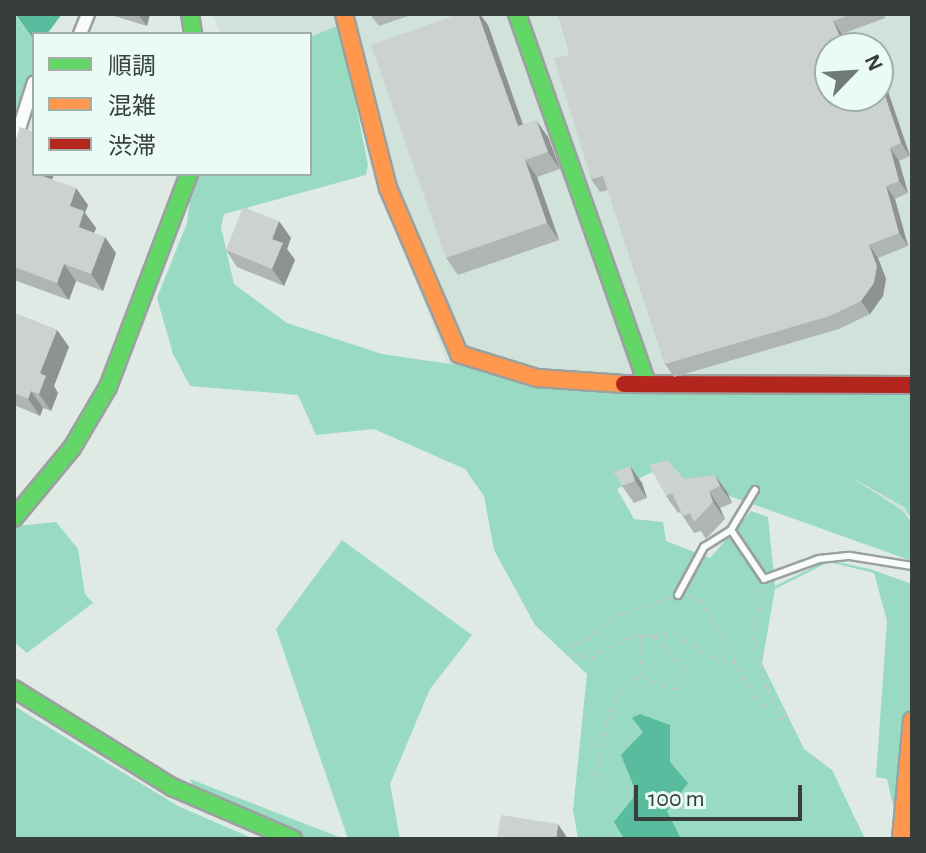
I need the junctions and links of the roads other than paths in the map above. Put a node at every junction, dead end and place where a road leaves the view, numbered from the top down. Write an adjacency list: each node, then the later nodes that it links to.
1 (344, 14): 6 (street)
2 (517, 14): 6 (street)
3 (32, 88): 4 (street)
4 (16, 132)
5 (187, 176): 9 (street)
6 (647, 384): 7 (street)
7 (912, 385)
8 (755, 490): 10 (lane)
9 (14, 518)
10 (731, 530): 11 (lane); 12 (lane)
11 (912, 566)
12 (678, 595)
13 (14, 689): 15 (street)
14 (912, 721): 16 (street)
15 (293, 839)
16 (901, 839)

